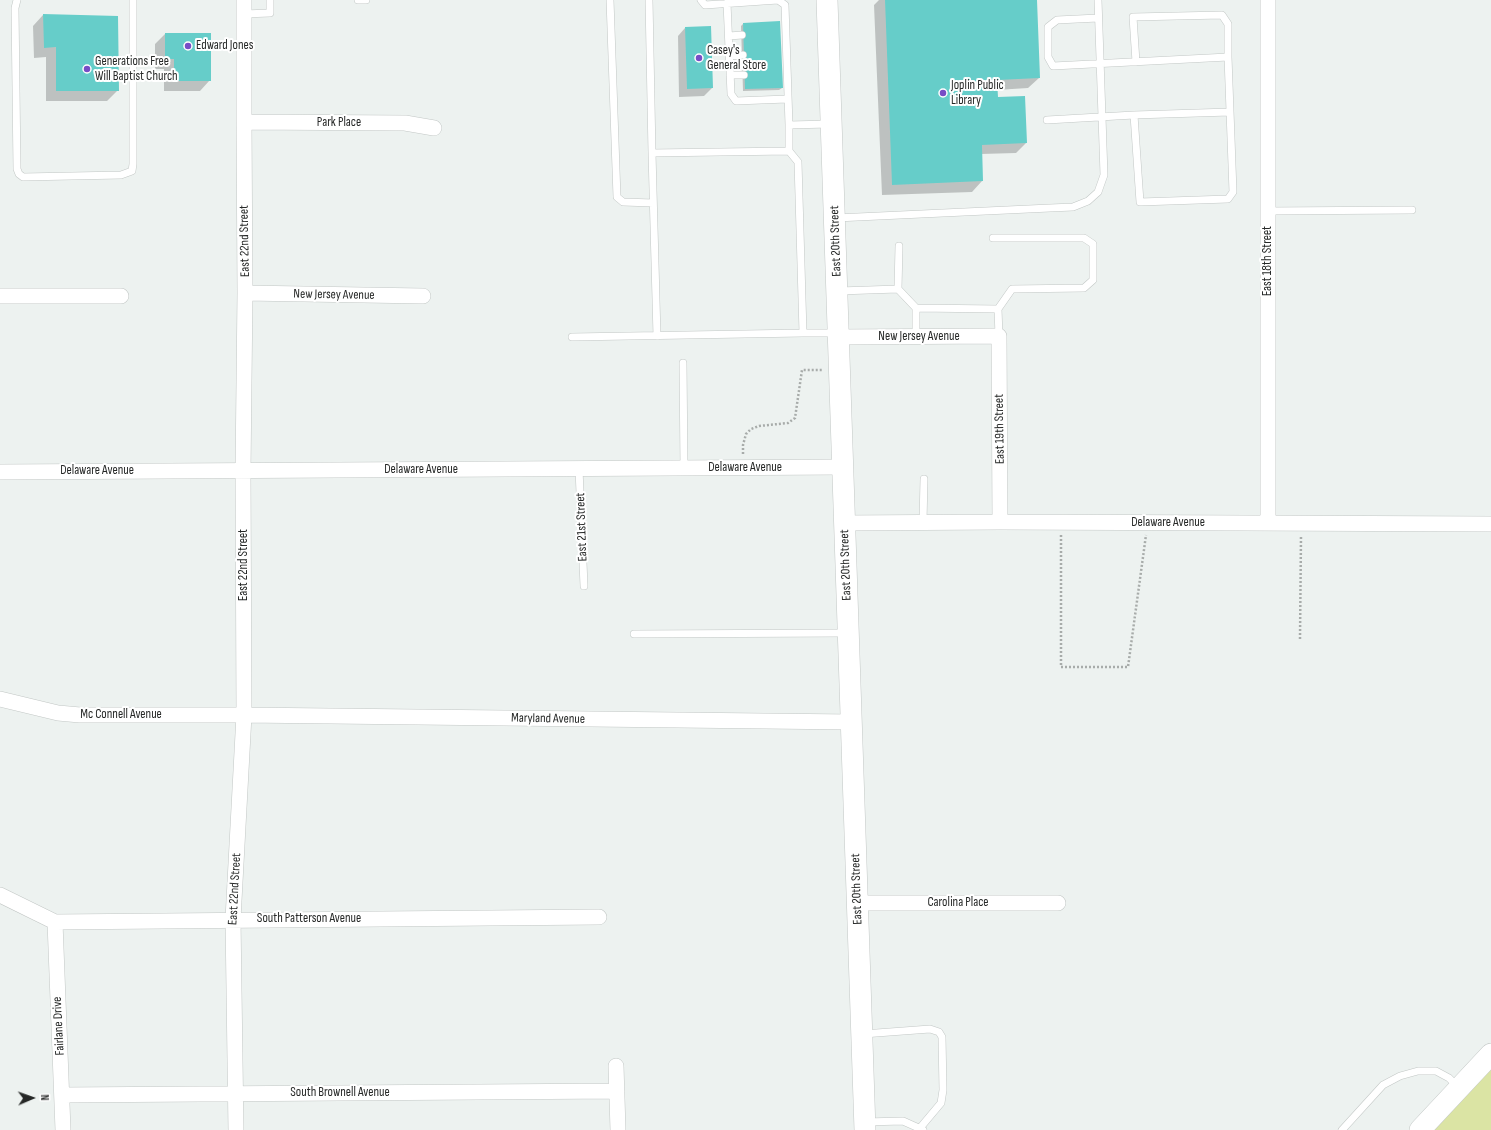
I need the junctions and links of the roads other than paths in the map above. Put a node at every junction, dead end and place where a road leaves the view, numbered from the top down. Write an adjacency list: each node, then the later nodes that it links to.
1 (17, 0): 2 (lane)
2 (134, 0)
3 (270, 0): 15 (lane)
4 (358, 0): 5 (lane)
5 (366, 0)
6 (610, 0): 38 (lane)
7 (649, 0): 37 (lane)
8 (701, 0): 14 (lane)
9 (818, 0): 17 (main road)
10 (827, 0): 17 (main road, East 20th Street)
11 (840, 0): 17 (main road)
12 (1098, 0): 16 (lane)
13 (1268, 0): 40 (street, East 18th Street)
14 (727, 3): 19 (lane); 27 (lane)
15 (244, 7): 32 (street, East 22nd Street)
16 (1098, 18): 24 (lane); 24 (lane)
17 (828, 27): 33 (main road, East 20th Street)
18 (742, 35): 19 (lane)
19 (729, 36): 21 (lane)
20 (743, 55): 21 (lane)
21 (729, 56): 25 (lane)
22 (1228, 57): 23 (lane); 23 (lane); 28 (lane)
23 (1136, 62): 24 (lane)
24 (1101, 64): 30 (lane)
25 (730, 75): 26 (lane); 27 (lane)
26 (744, 75)
27 (787, 100): 34 (lane)
28 (1230, 112): 29 (lane); 29 (lane)
29 (1134, 115): 30 (lane)
30 (1103, 117): 31 (lane); 41 (lane)
31 (1047, 120)
32 (244, 122): 35 (street, Park Place); 46 (street, East 22nd Street)
33 (832, 124): 34 (lane); 41 (main road, East 20th Street)
34 (789, 125): 36 (lane)
35 (434, 128)
36 (789, 151): 37 (lane); 52 (lane)
37 (652, 153): 38 (lane)
38 (653, 203): 54 (lane)
39 (1412, 210): 40 (lane)
40 (1268, 211): 68 (street, East 18th Street)
41 (835, 218): 45 (main road, East 20th Street)
42 (993, 238): 51 (lane)
43 (899, 246): 44 (lane)
44 (898, 289): 45 (lane); 50 (lane)
45 (837, 291): 53 (main road, East 20th Street)
46 (245, 293): 49 (street, New Jersey Avenue); 62 (street, East 22nd Street)
47 (0, 296): 48 (street)
48 (121, 296)
49 (423, 296)
50 (916, 308): 51 (lane); 57 (lane)
51 (998, 309): 55 (lane)
52 (804, 333): 53 (lane); 54 (lane)
53 (838, 335): 57 (street, New Jersey Avenue); 60 (main road, East 20th Street)
54 (657, 336): 56 (lane)
55 (999, 336): 57 (street, New Jersey Avenue); 66 (street, East 19th Street)
56 (572, 337)
57 (916, 337)
58 (683, 363): 59 (lane)
59 (684, 468): 60 (street, Delaware Avenue); 61 (street, Delaware Avenue)
60 (842, 468): 67 (main road, East 20th Street)
61 (580, 469): 62 (street, Delaware Avenue); 70 (lane, East 21st Street)
62 (243, 471): 63 (street, Delaware Avenue); 74 (street, East 22nd Street)
63 (0, 472)
64 (924, 479): 65 (lane)
65 (923, 522): 66 (street, Delaware Avenue); 67 (street, Delaware Avenue)
66 (1000, 522): 68 (street, Delaware Avenue)
67 (844, 523): 71 (main road, East 20th Street)
68 (1268, 523): 69 (street, Delaware Avenue)
69 (1491, 524)
70 (584, 586)
71 (848, 633): 72 (lane); 75 (main road, East 20th Street)
72 (634, 634)
73 (0, 699): 74 (street, Mc Connell Avenue)
74 (244, 715): 75 (street, Maryland Avenue); 80 (street, East 22nd Street)
75 (851, 722): 77 (main road, East 20th Street)
76 (0, 895): 81 (street, South Patterson Avenue)
77 (858, 903): 78 (street, Carolina Place); 82 (main road, East 20th Street)
78 (1058, 903)
79 (599, 917): 80 (street, South Patterson Avenue)
80 (233, 920): 81 (street, South Patterson Avenue); 87 (street, East 22nd Street)
81 (54, 922): 88 (street, Fairlane Drive)
82 (862, 1034): 89 (main road, East 20th Street); 90 (lane)
83 (1491, 1054): 85 (main road)
84 (616, 1066): 86 (street)
85 (1459, 1088): 94 (lane); 95 (main road)
86 (617, 1091): 87 (street, South Brownell Avenue); 93 (street)
87 (234, 1094): 88 (street, South Brownell Avenue); 92 (street, East 22nd Street)
88 (62, 1095): 91 (street, Fairlane Drive)
89 (865, 1126): 90 (lane)
90 (922, 1129)
91 (63, 1130)
92 (236, 1130)
93 (618, 1130)
94 (1342, 1130)
95 (1420, 1130)

